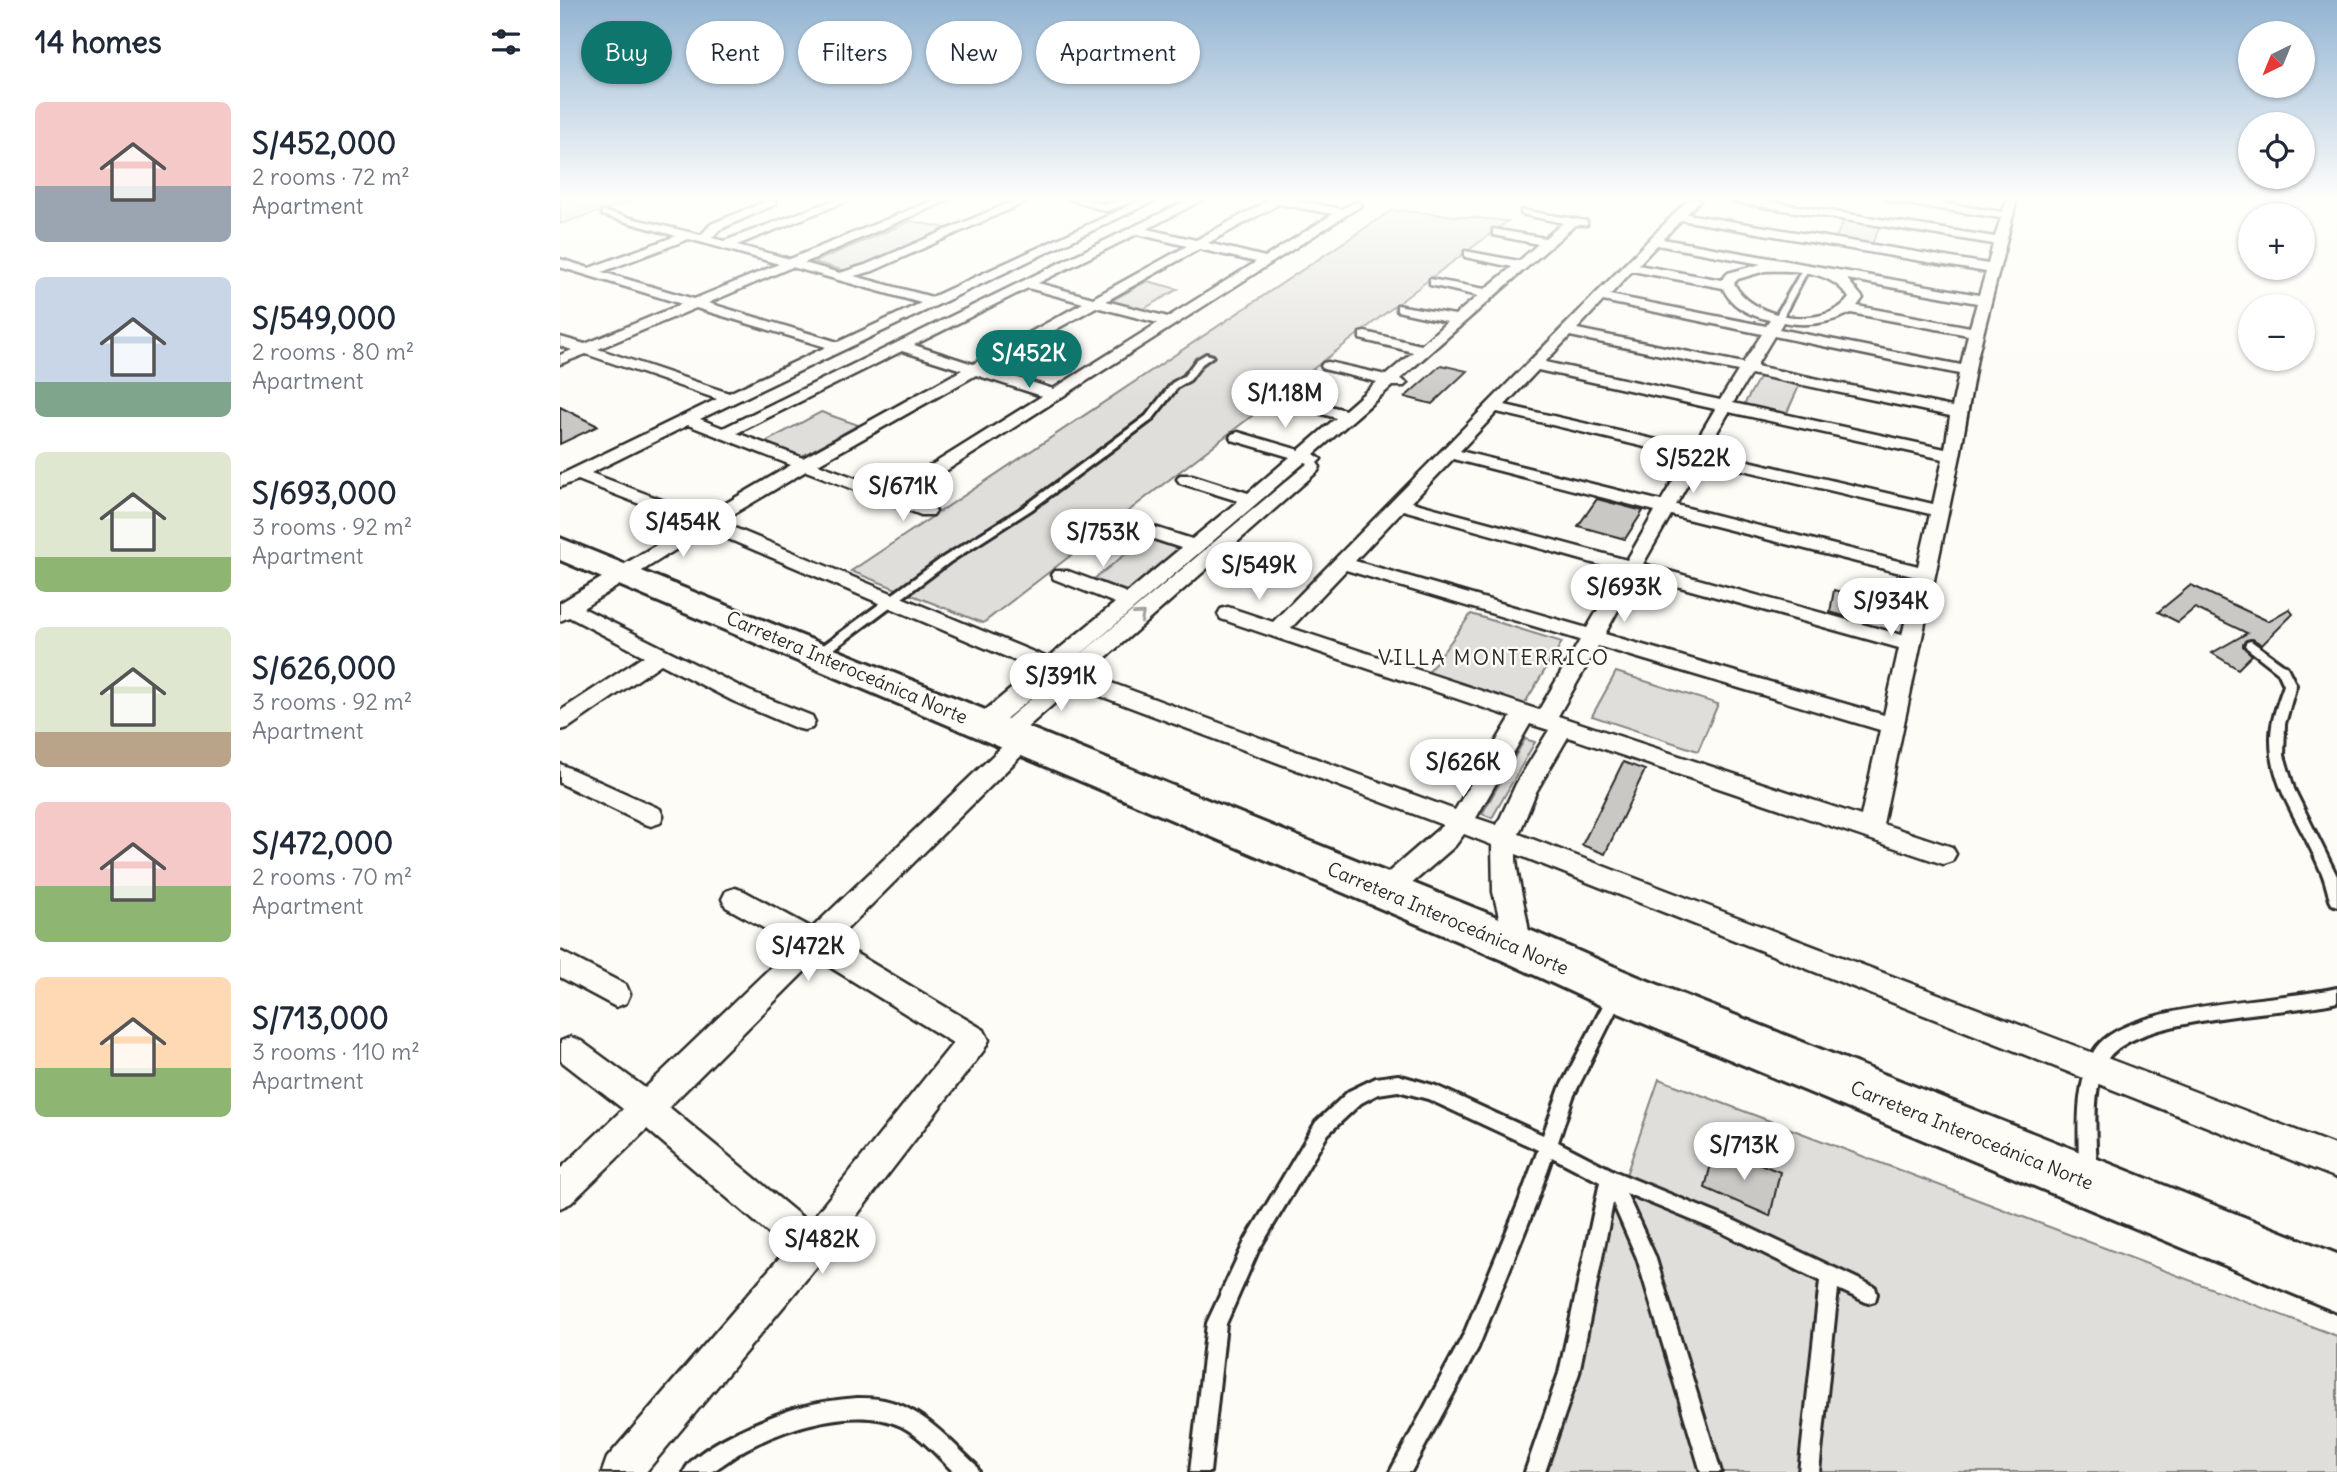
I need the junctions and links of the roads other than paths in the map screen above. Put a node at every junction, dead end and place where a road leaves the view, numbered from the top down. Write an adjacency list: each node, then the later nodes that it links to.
1 (1630, 267): 27 (street)
2 (576, 268): 20 (street)
3 (591, 268): 20 (street)
4 (778, 268): 31 (street)
5 (812, 268): 22 (street)
6 (870, 268): 22 (street)
7 (1007, 268): 29 (street)
8 (1059, 268): 24 (street)
9 (1155, 268): 30 (street)
10 (1256, 268): 35 (street)
11 (1518, 268): 26 (street)
12 (1533, 268): 52 (street)
13 (1634, 268): 25 (street)
14 (1760, 268): 25 (street)
15 (1806, 268): 36 (lane)
16 (1828, 268): 33 (street)
17 (1865, 268): 28 (street)
18 (1977, 268): 19 (street)
19 (1993, 269): 28 (street)
20 (584, 270): 21 (street); 31 (street)
21 (560, 275)
22 (842, 276): 29 (street)
23 (1434, 282): 26 (street)
24 (1026, 284): 30 (street); 41 (street)
25 (1727, 285): 36 (street)
26 (1488, 294): 34 (street)
27 (1601, 297): 36 (street); 37 (street)
28 (1984, 300): 38 (street)
29 (934, 302): 42 (street)
30 (1094, 302): 35 (street); 49 (street)
31 (695, 304): 42 (street); 43 (street)
32 (1402, 308): 34 (street)
33 (1851, 309): 36 (street); 38 (street)
34 (1457, 320): 44 (street)
35 (1169, 323): 53 (street)
36 (1775, 324): 50 (street); 51 (street)
37 (1568, 331): 47 (street); 50 (street)
38 (1975, 332): 51 (street)
39 (1365, 336): 44 (street)
40 (560, 341): 43 (street)
41 (901, 346): 49 (street); 61 (street)
42 (840, 347): 54 (street)
43 (585, 349): 46 (street); 54 (street)
44 (1423, 350): 52 (street)
45 (1209, 356): 86 (lane)
46 (560, 360)
47 (1536, 365): 56 (street); 57 (street)
48 (1328, 366): 52 (street)
49 (974, 369): 53 (street); 67 (street)
50 (1748, 369): 56 (street); 58 (street)
51 (1966, 370): 58 (street)
52 (1397, 382): 59 (street); 66 (street)
53 (1055, 395): 70 (street)
54 (730, 398): 60 (street)
55 (1285, 399): 59 (street)
56 (1724, 406): 64 (street); 65 (street)
57 (1495, 407): 63 (street); 64 (street)
58 (1957, 413): 65 (street)
59 (1348, 416): 66 (street)
60 (686, 419): 61 (street); 68 (street)
61 (723, 434): 67 (street)
62 (1238, 437): 66 (street)
63 (1450, 453): 72 (street); 73 (street)
64 (1697, 454): 73 (street); 75 (street)
65 (1952, 456): 75 (street)
66 (1311, 458): 71 (street); 95 (street, one-way to 66)
67 (804, 465): 70 (street); 76 (street)
68 (567, 477): 76 (street)
69 (1186, 479): 71 (street)
70 (891, 498): 74 (street)
71 (1250, 499): 78 (street)
72 (1400, 504): 80 (street); 81 (street)
73 (1666, 508): 81 (street); 83 (street)
74 (927, 511)
75 (1940, 511): 83 (street)
76 (706, 523): 82 (street); 86 (street)
77 (1126, 524): 78 (street)
78 (1195, 546): 85 (street)
79 (560, 548): 82 (highway, Carretera Interoceánica Norte)
80 (1342, 563): 89 (street); 90 (street)
81 (1632, 568): 90 (street); 91 (street)
82 (621, 573): 87 (street); 94 (highway, Carretera Interoceánica Norte)
83 (1926, 574): 91 (street)
84 (1061, 575): 85 (street)
85 (1130, 601): 95 (street)
86 (890, 602): 94 (lane); 95 (street)
87 (564, 611): 93 (street)
88 (1228, 614): 89 (street)
89 (1277, 630): 96 (street)
90 (1592, 637): 96 (street); 99 (street)
91 (1911, 644): 99 (street)
92 (2251, 645): 107 (lane)
93 (660, 655): 97 (street); 98 (street)
94 (818, 656): 100 (highway, Carretera Interoceánica Norte)
95 (1061, 673): 100 (street); 103 (street)
96 (1544, 719): 103 (street); 104 (street); 105 (street)
97 (560, 722)
98 (804, 722)
99 (1893, 726): 104 (street)
100 (1004, 733): 109 (highway, Carretera Interoceánica Norte); 112 (street)
101 (560, 773): 102 (street)
102 (651, 816)
103 (1459, 822): 105 (street); 109 (street)
104 (1870, 829): 106 (street)
105 (1505, 840): 113 (street); 119 (street)
106 (1943, 854)
107 (2323, 860): 108 (lane); 111 (lane)
108 (2337, 872)
109 (1385, 891): 113 (highway, Carretera Interoceánica Norte)
110 (735, 899): 112 (street)
111 (2337, 900)
112 (815, 943): 120 (street); 126 (street)
113 (1518, 946): 115 (highway, Carretera Interoceánica Norte)
114 (560, 963): 116 (street)
115 (1619, 991): 121 (lane); 124 (highway, Carretera Interoceánica Norte)
116 (616, 994)
117 (2337, 995): 119 (lane)
118 (571, 1051): 120 (street)
119 (2096, 1068): 122 (street); 124 (lane)
120 (645, 1108): 125 (street); 126 (street)
121 (1548, 1146): 123 (lane); 133 (lane); 134 (lane)
122 (2337, 1162)
123 (1609, 1178): 127 (lane); 135 (lane); 136 (lane)
124 (2088, 1182): 128 (highway, Carretera Interoceánica Norte)
125 (560, 1192)
126 (811, 1247): 130 (street)
127 (1830, 1278): 129 (lane); 137 (lane)
128 (2337, 1283)
129 (1868, 1294)
130 (621, 1472)
131 (694, 1472): 132 (lane)
132 (969, 1472)
133 (1200, 1472)
134 (1400, 1472)
135 (1535, 1472)
136 (1711, 1472)
137 (1809, 1472)

